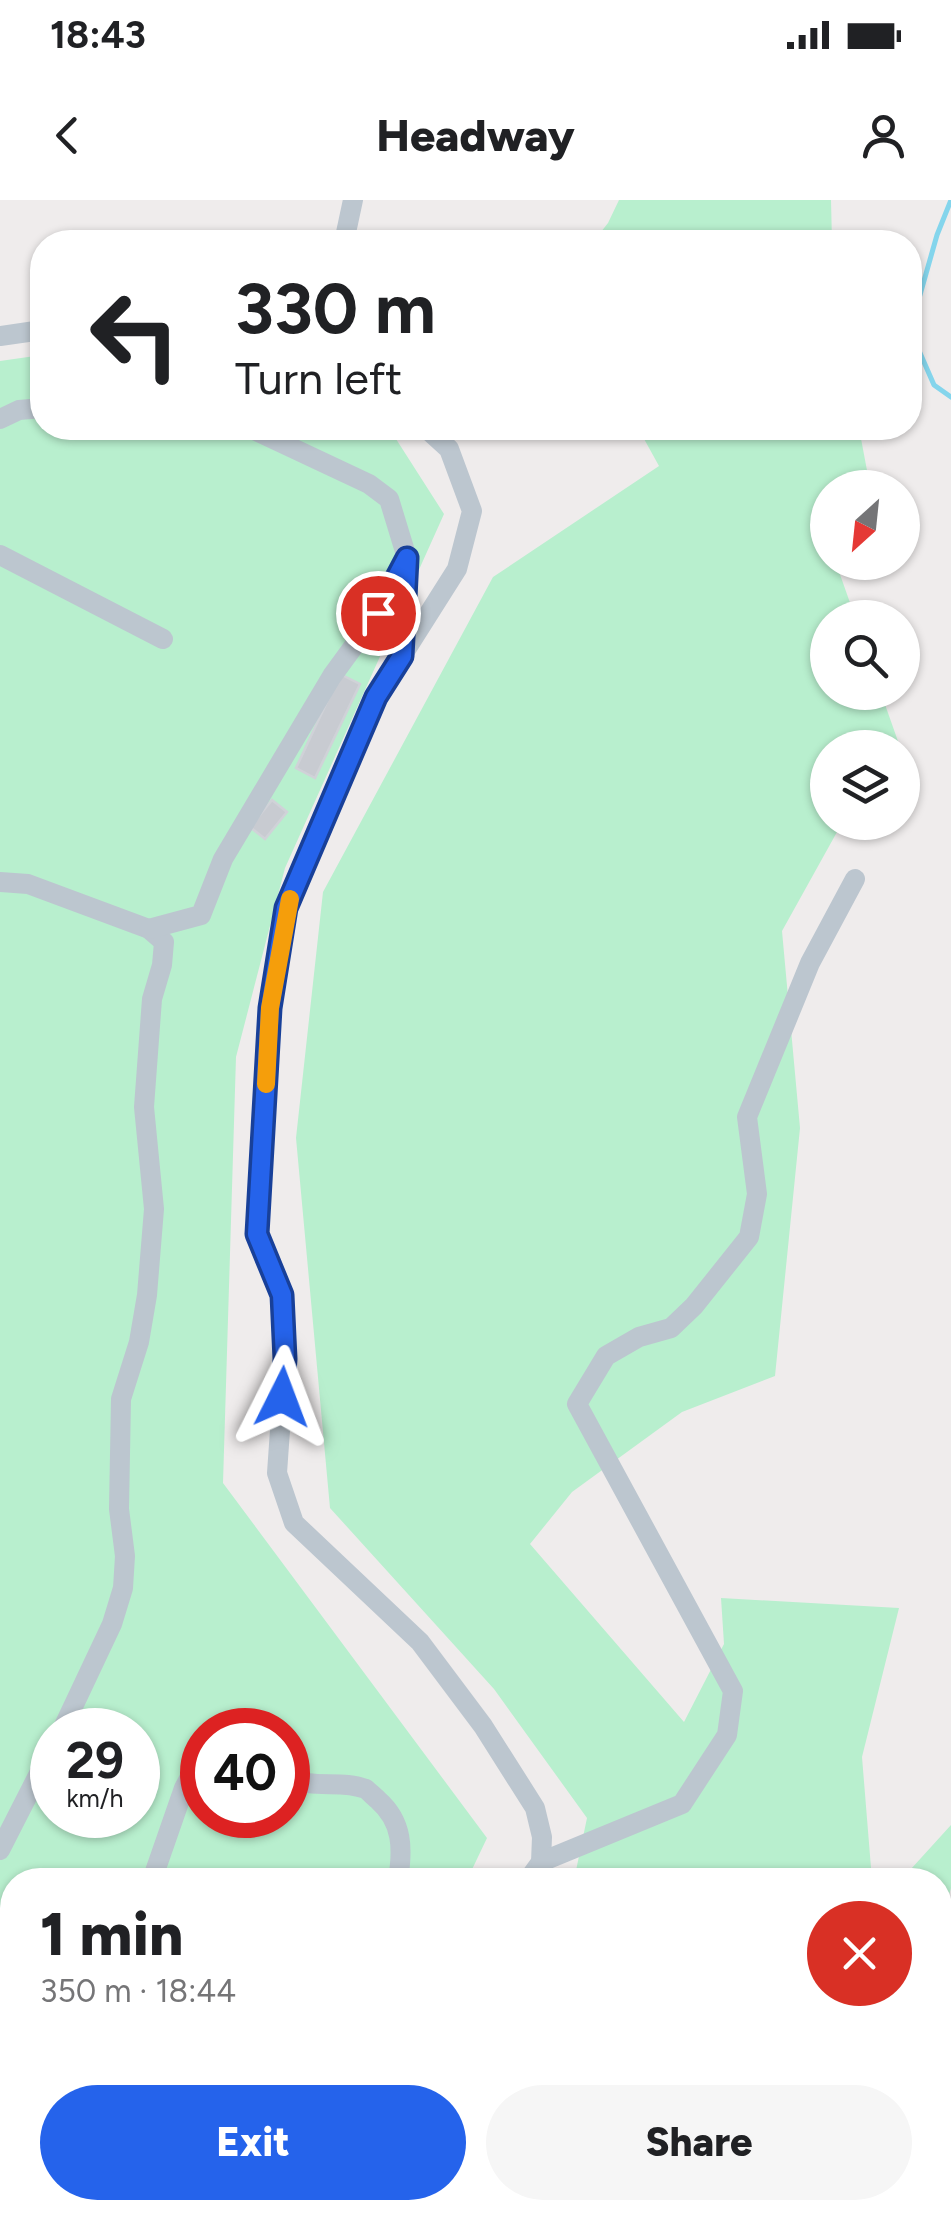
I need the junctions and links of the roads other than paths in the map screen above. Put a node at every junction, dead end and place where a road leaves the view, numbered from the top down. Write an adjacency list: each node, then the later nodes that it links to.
1 (349, 203): 2 (street)
2 (346, 230)
3 (30, 332): 4 (street)
4 (0, 336)
5 (30, 409): 6 (street)
6 (0, 419)
7 (275, 440): 10 (street)
8 (439, 440): 14 (street)
9 (0, 555): 11 (street)
10 (407, 558): 14 (street); 17 (street)
11 (23, 567): 12 (street); 13 (street)
12 (0, 580)
13 (163, 638)
14 (402, 656): 23 (street)
15 (855, 879): 23 (street)
16 (0, 882): 17 (street)
17 (149, 928): 18 (street)
18 (72, 1708)
19 (310, 1786): 25 (street)
20 (30, 1791): 22 (street)
21 (180, 1800): 24 (street)
22 (0, 1850)
23 (541, 1862): 26 (street)
24 (156, 1868)
25 (400, 1868)
26 (537, 1868)

